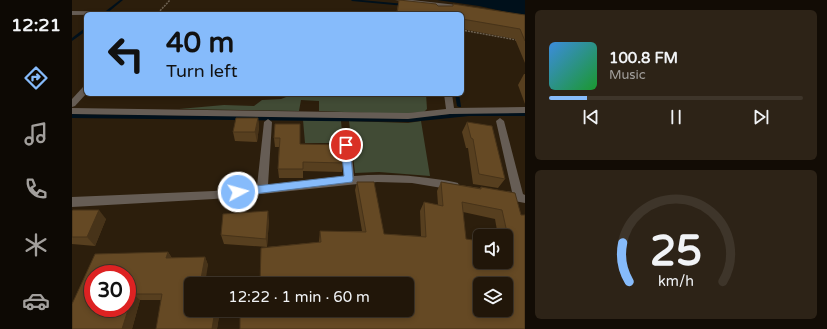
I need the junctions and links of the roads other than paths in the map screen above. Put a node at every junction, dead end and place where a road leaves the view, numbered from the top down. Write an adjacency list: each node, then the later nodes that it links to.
1 (398, 0): 2 (street)
2 (438, 9): 3 (street)
3 (474, 9)
4 (72, 13): 5 (street)
5 (84, 13)
6 (84, 91): 8 (street)
7 (448, 96): 11 (street)
8 (72, 104)
9 (525, 110): 11 (street)
10 (72, 111): 11 (street)
11 (450, 111)
12 (268, 122): 17 (street)
13 (500, 122): 19 (street)
14 (346, 145): 15 (street)
15 (348, 179): 16 (street); 17 (street)
16 (468, 189)
17 (262, 190): 20 (street)
18 (490, 192): 19 (street)
19 (522, 198)
20 (72, 202)

